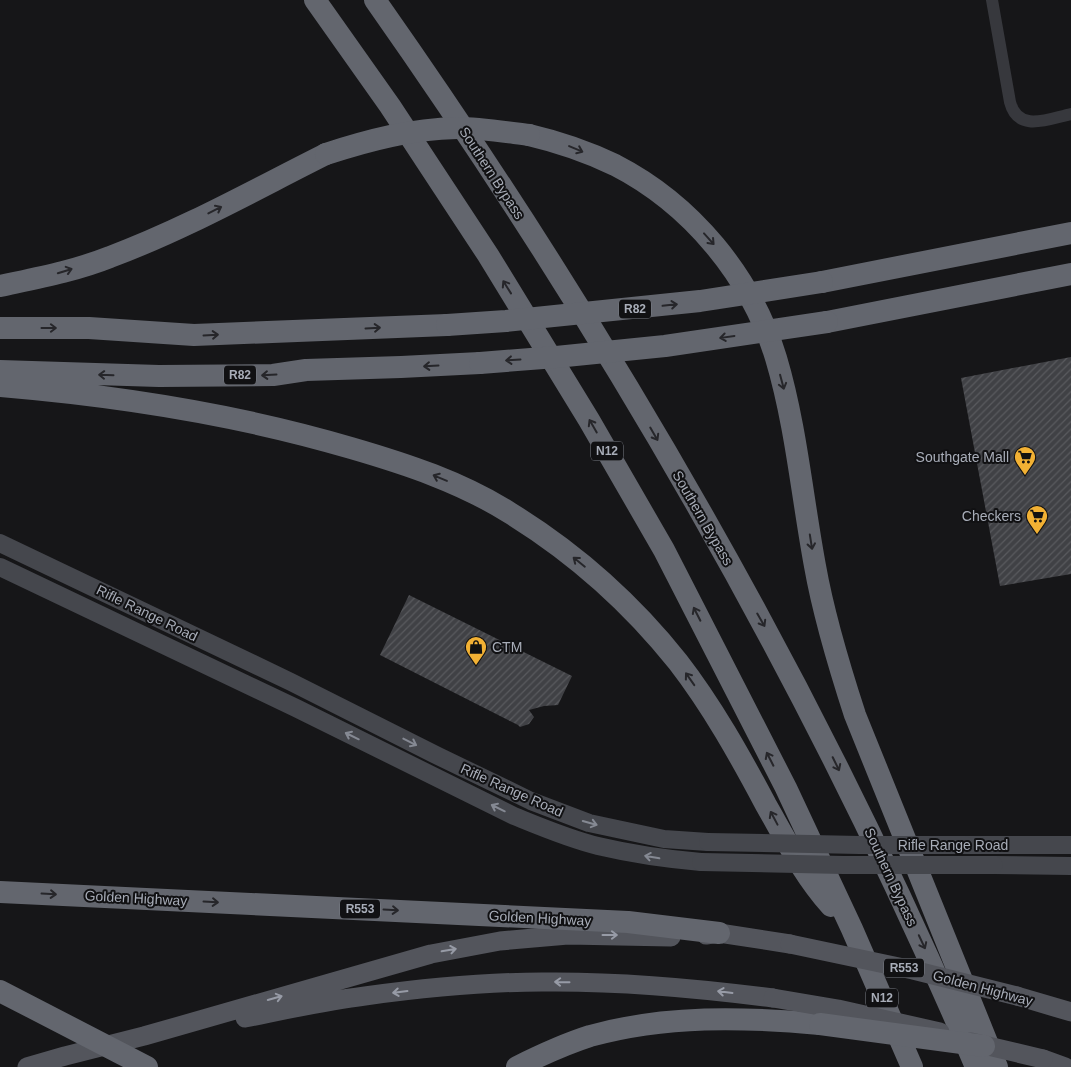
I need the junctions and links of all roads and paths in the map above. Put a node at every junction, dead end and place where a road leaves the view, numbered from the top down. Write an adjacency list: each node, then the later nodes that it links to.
1 (315, 0): 16 (highway, N12, one-way to 1)
2 (375, 0): 26 (highway, Southern Bypass, one-way to 26)
3 (992, 0): 4 (street)
4 (1071, 114)
5 (1071, 233): 8 (highway, R82, one-way to 5, bridge)
6 (1071, 274): 9 (highway, R82, one-way to 9, bridge)
7 (0, 286): 27 (highway, one-way to 27, bridge)
8 (0, 328)
9 (0, 371)
10 (0, 386): 16 (highway, one-way to 10)
11 (0, 542): 13 (main road, Rifle Range Road, one-way to 13, bridge)
12 (0, 567): 14 (main road, Rifle Range Road, one-way to 12, bridge)
13 (1071, 845)
14 (1071, 866)
15 (0, 892): 17 (highway, Golden Highway / R553, one-way to 17)
16 (852, 929): 25 (highway, N12)
17 (719, 932): 19 (main road, Golden Highway / R553, bridge); 20 (main road, one-way to 17)
18 (0, 991): 23 (highway, bridge)
19 (1071, 1012)
20 (144, 1036): 21 (main road, one-way to 20, bridge); 22 (main road)
21 (984, 1046): 24 (highway, bridge); 28 (main road, bridge)
22 (27, 1067)
23 (147, 1067)
24 (517, 1067)
25 (912, 1067)
26 (976, 1067)
27 (996, 1067)
28 (1065, 1067)

